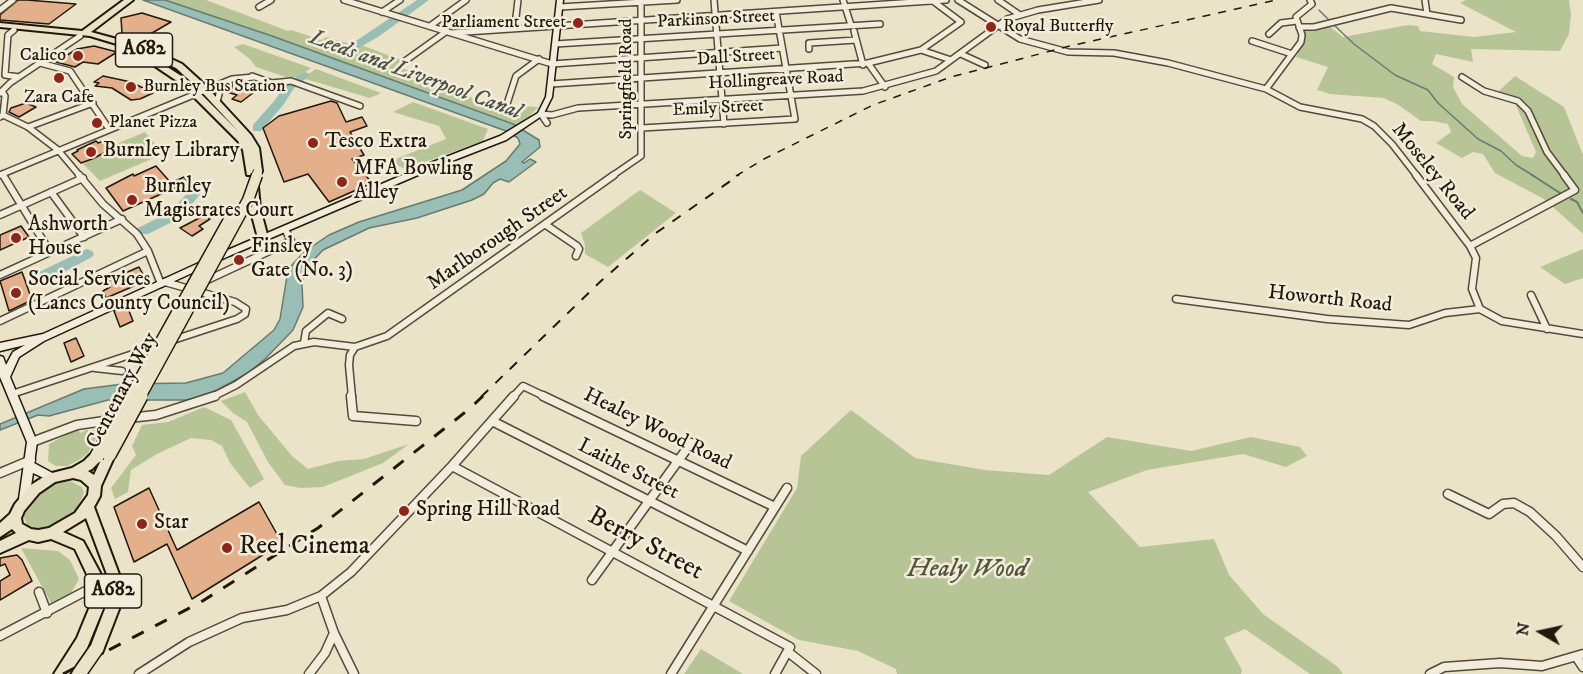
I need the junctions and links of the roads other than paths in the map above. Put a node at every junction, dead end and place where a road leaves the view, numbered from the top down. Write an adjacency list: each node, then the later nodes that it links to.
1 (13, 0): 25 (street)
2 (124, 0): 44 (main road)
3 (129, 0): 44 (main road)
4 (271, 0): 23 (street)
5 (344, 0): 26 (street)
6 (400, 0): 26 (street)
7 (466, 0): 37 (street)
8 (518, 0): 31 (street)
9 (677, 0): 19 (street)
10 (714, 0): 30 (street)
11 (843, 0): 24 (street)
12 (946, 0): 18 (street)
13 (958, 0): 38 (street, Moseley Road)
14 (998, 0): 29 (street)
15 (1099, 0): 29 (street, Hollingreave Road)
16 (1310, 0): 35 (street)
17 (1425, 0): 28 (street)
18 (933, 1): 20 (street); 53 (street)
19 (641, 2): 22 (street); 32 (street, Springfield Road)
20 (895, 2): 24 (street)
21 (774, 3): 27 (street)
22 (560, 4): 36 (street)
23 (259, 7)
24 (845, 7): 27 (street); 40 (street)
25 (0, 10)
26 (382, 12): 37 (street)
27 (777, 12): 30 (street); 42 (street)
28 (1427, 14): 33 (street); 35 (street)
29 (1020, 15): 38 (street, Hollingreave Road)
30 (715, 16): 32 (street); 45 (street)
31 (516, 17)
32 (641, 20): 36 (street); 47 (street, Springfield Road)
33 (1461, 20)
34 (879, 24): 40 (street, Parkinson Street)
35 (1298, 24): 46 (street); 56 (street)
36 (558, 25): 43 (street); 50 (street)
37 (430, 26): 43 (street)
38 (996, 26): 55 (street, Hollingreave Road); 75 (street, Moseley Road)
39 (0, 27): 41 (main road, A682); 44 (main road, A682)
40 (852, 28): 42 (street, Parkinson Street); 48 (street)
41 (14, 30): 44 (main road, A682); 67 (street)
42 (779, 30): 45 (street, Parkinson Street); 51 (street)
43 (449, 32): 58 (street); 60 (street)
44 (80, 34): 61 (street); 73 (main road, Centenary Way / A682)
45 (717, 34): 47 (street, Parkinson Street); 54 (street)
46 (1269, 34)
47 (641, 38): 50 (street, Parkinson Street); 57 (street, Springfield Road)
48 (856, 40): 52 (street); 63 (street)
49 (1252, 41): 56 (street)
50 (555, 44): 62 (street)
51 (782, 48): 54 (street); 65 (street)
52 (809, 49)
53 (921, 50): 59 (street); 63 (street, Dall Street)
54 (718, 52): 57 (street); 66 (street)
55 (961, 54): 59 (street, Hollingreave Road); 64 (street)
56 (1292, 54): 75 (street)
57 (641, 57): 62 (street); 70 (street, Springfield Road)
58 (539, 59): 62 (street); 86 (street)
59 (951, 60): 74 (street, Hollingreave Road)
60 (405, 61)
61 (40, 63): 67 (street); 82 (street)
62 (552, 64): 72 (street)
63 (866, 64): 65 (street, Dall Street); 74 (street)
64 (985, 65)
65 (785, 69): 66 (street, Dall Street); 78 (street)
66 (720, 73): 70 (street, Dall Street); 79 (street)
67 (19, 77): 77 (street)
68 (254, 77): 71 (street); 76 (street); 81 (street); 85 (street)
69 (1462, 77): 108 (street)
70 (642, 78): 72 (street, Dall Street); 83 (street, Springfield Road)
71 (213, 83): 73 (street); 76 (street)
72 (551, 84): 87 (street)
73 (192, 87): 76 (main road, Centenary Way / A682); 80 (main road, Centenary Way / A682); 84 (street); 84 (street)
74 (885, 87): 78 (street, Hollingreave Road)
75 (1266, 89): 108 (street, Moseley Road)
76 (205, 90): 80 (street); 81 (main road, Centenary Way / A682)
77 (1, 92): 88 (street)
78 (790, 95): 79 (street, Hollingreave Road); 90 (street, Emily Street)
79 (722, 99): 83 (street, Hollingreave Road); 90 (street)
80 (202, 100): 96 (main road, Centenary Way / A682)
81 (217, 102): 96 (main road, Centenary Way / A682)
82 (93, 103): 91 (street); 93 (street)
83 (642, 104): 87 (street, Hollingreave Road); 92 (street, Springfield Road)
84 (168, 105): 93 (street)
85 (360, 106)
86 (505, 110)
87 (541, 114): 89 (street); 105 (street)
88 (1, 116): 91 (street)
89 (547, 123)
90 (724, 124): 92 (street, Emily Street)
91 (28, 127): 94 (street)
92 (642, 128): 95 (street, Springfield Road)
93 (109, 129): 94 (street)
94 (58, 150): 97 (street); 98 (street)
95 (641, 156): 104 (street, Marlborough Street)
96 (254, 172): 99 (main road, Centenary Way / A682, bridge); 135 (main road, Centenary Way / A682, bridge)
97 (1, 175): 101 (street)
98 (83, 178): 100 (street); 103 (street)
99 (254, 187): 107 (main road, A682); 135 (main road, Centenary Way / A682, bridge)
100 (51, 192): 101 (street); 106 (street)
101 (22, 205): 102 (street); 110 (street)
102 (0, 214)
103 (122, 219): 106 (street); 109 (street)
104 (546, 225): 111 (street); 125 (street, Marlborough Street)
105 (285, 229): 107 (street); 114 (street)
106 (84, 237): 110 (street)
107 (262, 238): 113 (street)
108 (1470, 246): 117 (street, Moseley Road)
109 (148, 251): 113 (street); 119 (street)
110 (50, 252): 112 (street)
111 (576, 256)
112 (0, 275)
113 (163, 283): 114 (street); 122 (street)
114 (188, 289): 127 (street)
115 (1531, 295): 120 (street)
116 (1176, 299): 117 (street, Howorth Road)
117 (1480, 309): 120 (street)
118 (342, 319): 123 (street)
119 (0, 321)
120 (1547, 329): 121 (street)
121 (1583, 334)
122 (45, 337): 124 (street); 129 (street)
123 (304, 344): 125 (street); 133 (street)
124 (0, 346)
125 (356, 347): 131 (street)
126 (0, 360): 129 (street)
127 (92, 367): 128 (street); 130 (street)
128 (122, 371)
129 (5, 377): 130 (street)
130 (12, 394): 133 (street)
131 (416, 421)
132 (492, 421): 136 (street, Healey Wood Road); 138 (street); 146 (street, Laithe Street)
133 (32, 442): 137 (street)
134 (691, 443): 136 (street)
135 (103, 456): 140 (main road, Centenary Way / A682); 142 (main road, Centenary Way / A682)
136 (678, 461): 146 (street); 148 (street, Healey Wood Road)
137 (30, 463): 139 (street); 141 (street); 145 (street)
138 (452, 466): 154 (street, Berry Street); 160 (street)
139 (0, 473)
140 (73, 473): 141 (main road, A682); 142 (main road)
141 (52, 478): 145 (main road, A682)
142 (95, 486): 147 (main road, A682)
143 (787, 488): 148 (street)
144 (1448, 494): 156 (street)
145 (24, 499): 149 (main road, A682)
146 (649, 501): 154 (street); 155 (street, Laithe Street)
147 (88, 507): 151 (main road, A682); 169 (main road, A682, bridge)
148 (775, 507): 155 (street)
149 (15, 518): 150 (main road); 152 (main road)
150 (0, 531)
151 (51, 533): 152 (main road, A682); 158 (main road, A682)
152 (28, 534): 153 (main road)
153 (0, 548)
154 (612, 551): 157 (street); 161 (street, Berry Street)
155 (748, 551): 161 (street)
156 (1583, 567)
157 (592, 580)
158 (99, 584): 162 (street); 168 (main road, A682)
159 (39, 592): 162 (street)
160 (321, 596): 163 (street); 170 (street)
161 (714, 606): 165 (street, Berry Street); 173 (street)
162 (46, 613): 164 (street)
163 (334, 633): 171 (street); 172 (street)
164 (0, 636)
165 (788, 652): 174 (street); 175 (street)
166 (1580, 656): 167 (street); 176 (street)
167 (1583, 667)
168 (61, 674)
169 (79, 674)
170 (139, 674)
171 (309, 674)
172 (354, 674)
173 (671, 674)
174 (775, 674)
175 (816, 674)
176 (1430, 674)

